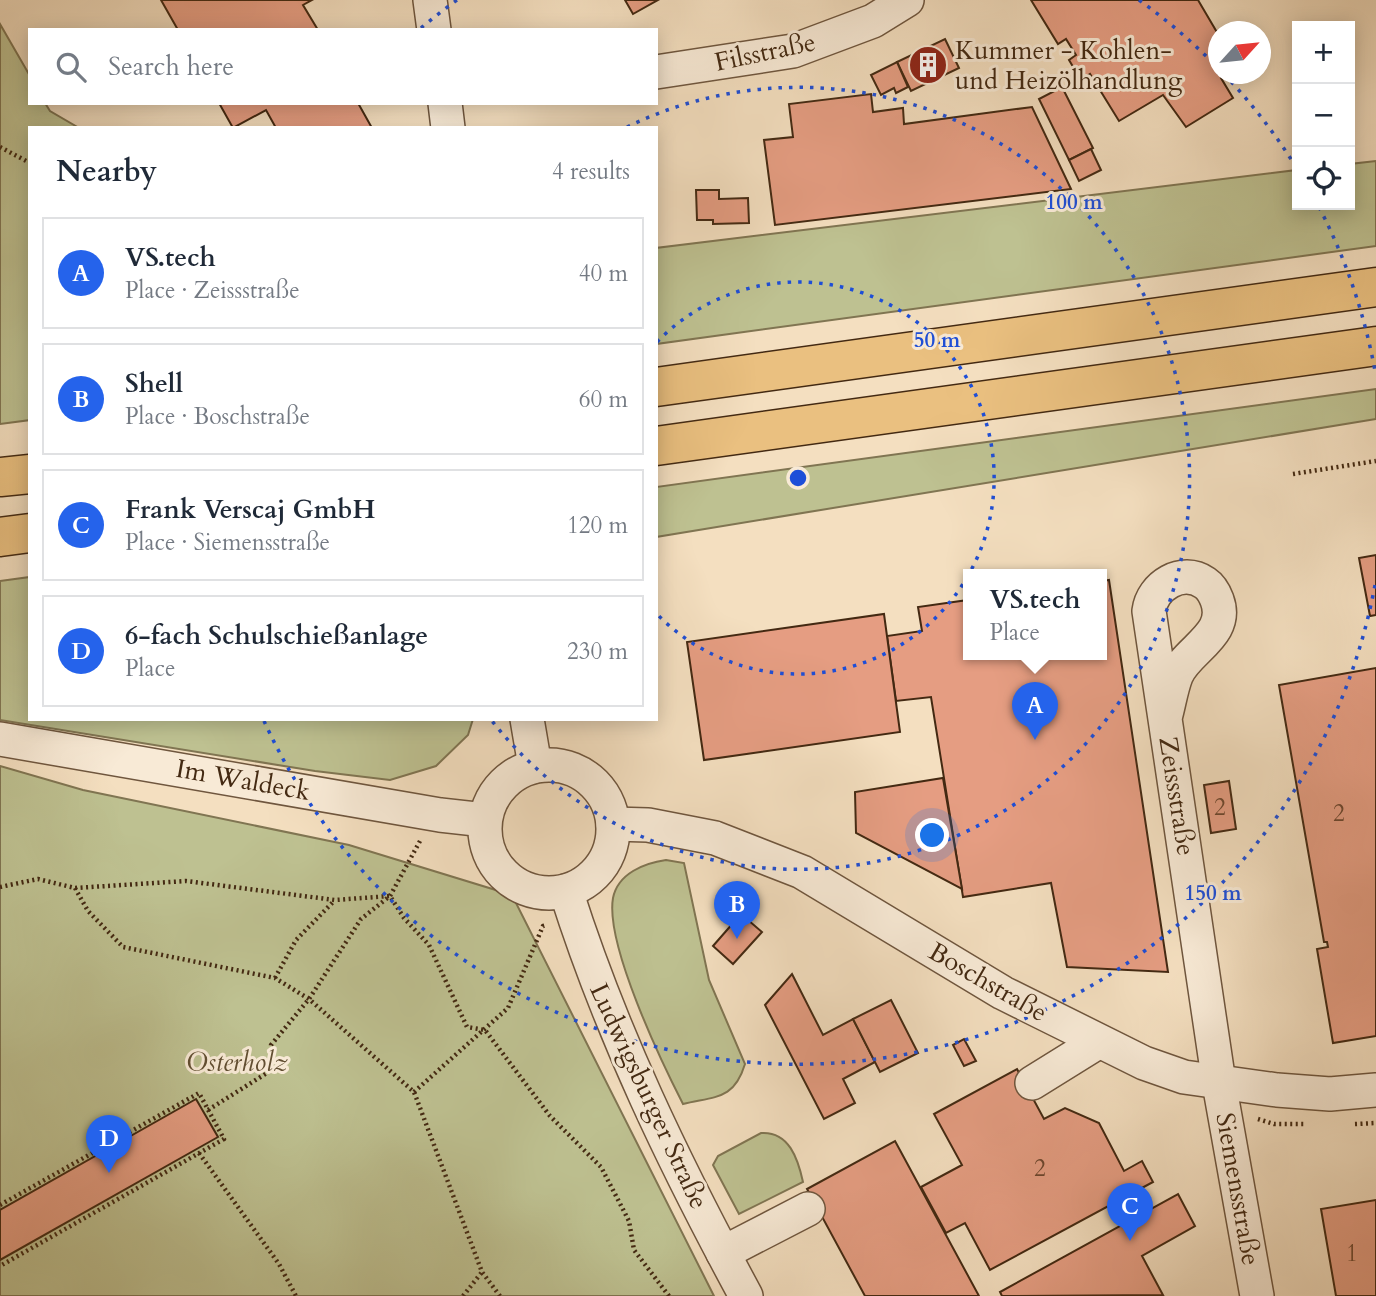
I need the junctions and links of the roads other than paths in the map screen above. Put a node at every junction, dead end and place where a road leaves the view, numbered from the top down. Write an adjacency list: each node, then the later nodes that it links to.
1 (430, 0): 3 (street)
2 (907, 0): 4 (street, Filsstraße)
3 (434, 28)
4 (658, 72)
5 (1376, 287): 7 (highway)
6 (1376, 346): 8 (highway)
7 (658, 387)
8 (658, 446)
9 (28, 474): 10 (highway)
10 (0, 477)
11 (28, 533): 12 (highway)
12 (0, 537)
13 (1165, 718): 22 (street, Zeissstraße)
14 (527, 721): 16 (street)
15 (0, 739): 17 (street, Im Waldeck)
16 (534, 766): 17 (street); 18 (street)
17 (485, 821): 19 (street)
18 (613, 824): 19 (street); 20 (street, Boschstraße)
19 (570, 904): 25 (street, Ludwigsburger Straße)
20 (1098, 1042): 21 (street); 22 (street, Boschstraße)
21 (1032, 1083)
22 (1219, 1083): 23 (street, Boschstraße); 27 (street, Siemensstraße)
23 (1376, 1090)
24 (808, 1209): 25 (street)
25 (723, 1253): 26 (street, Ludwigsburger Straße)
26 (746, 1296)
27 (1257, 1296)

